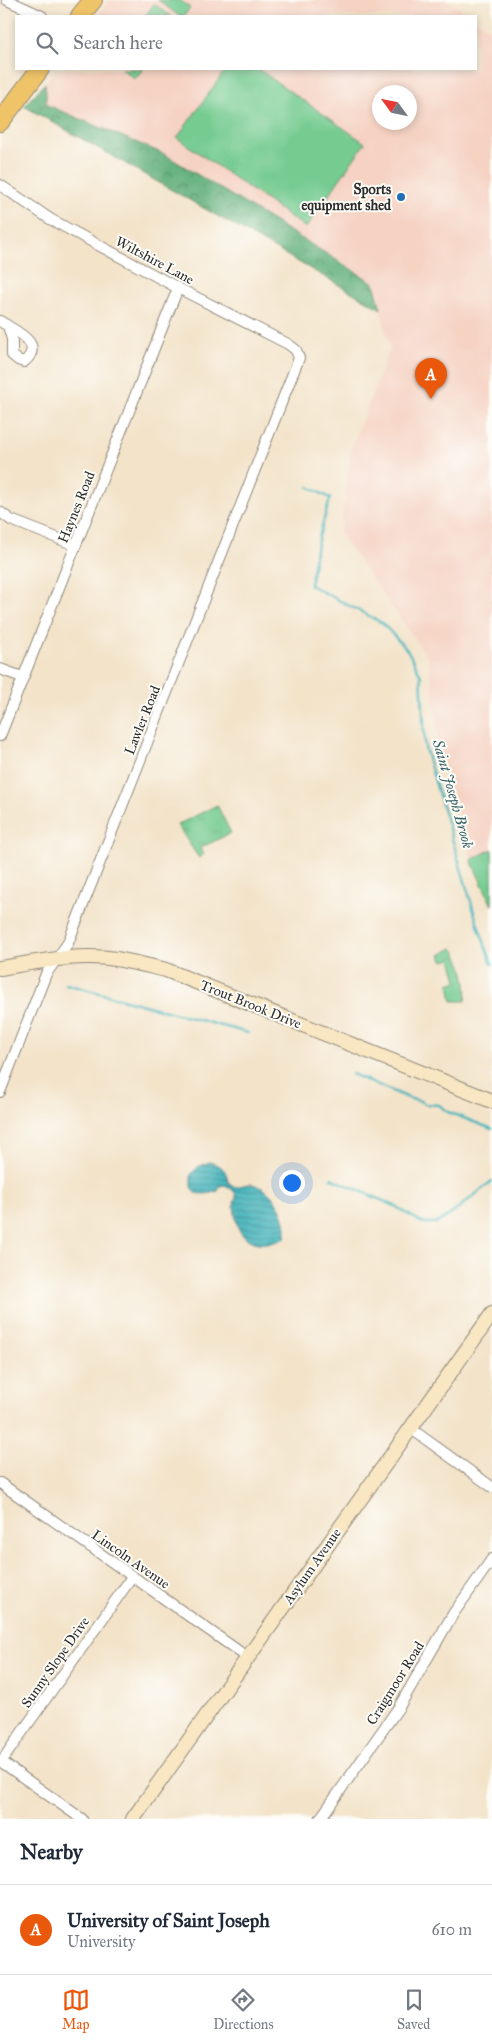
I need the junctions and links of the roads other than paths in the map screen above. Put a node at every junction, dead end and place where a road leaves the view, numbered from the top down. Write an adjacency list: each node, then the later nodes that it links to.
1 (7, 0): 3 (street)
2 (93, 0): 4 (highway)
3 (40, 15)
4 (81, 15)
5 (39, 70): 6 (highway)
6 (0, 122)
7 (0, 185): 8 (street, Wiltshire Lane)
8 (178, 288): 9 (street, Wiltshire Lane); 11 (street, Haynes Road)
9 (298, 354): 15 (street, Lawler Road)
10 (0, 512): 11 (street)
11 (75, 545): 13 (street, Haynes Road)
12 (0, 669): 13 (street)
13 (22, 677): 14 (street, Haynes Road)
14 (0, 736)
15 (55, 960): 16 (main road, Trout Brook Drive); 17 (street, Lawler Road); 18 (main road, Trout Brook Drive)
16 (0, 968)
17 (0, 1092)
18 (492, 1101)
19 (492, 1314): 20 (main road, Asylum Avenue)
20 (410, 1428): 22 (street); 25 (main road, Asylum Avenue)
21 (1, 1487): 24 (street, Lincoln Avenue)
22 (492, 1487)
23 (492, 1559): 29 (street, Craigmoor Road)
24 (132, 1577): 25 (street, Lincoln Avenue); 26 (street, Sunny Slope Drive)
25 (247, 1657): 28 (main road, Asylum Avenue)
26 (1, 1762): 27 (street)
27 (82, 1819)
28 (133, 1819)
29 (320, 1819)

